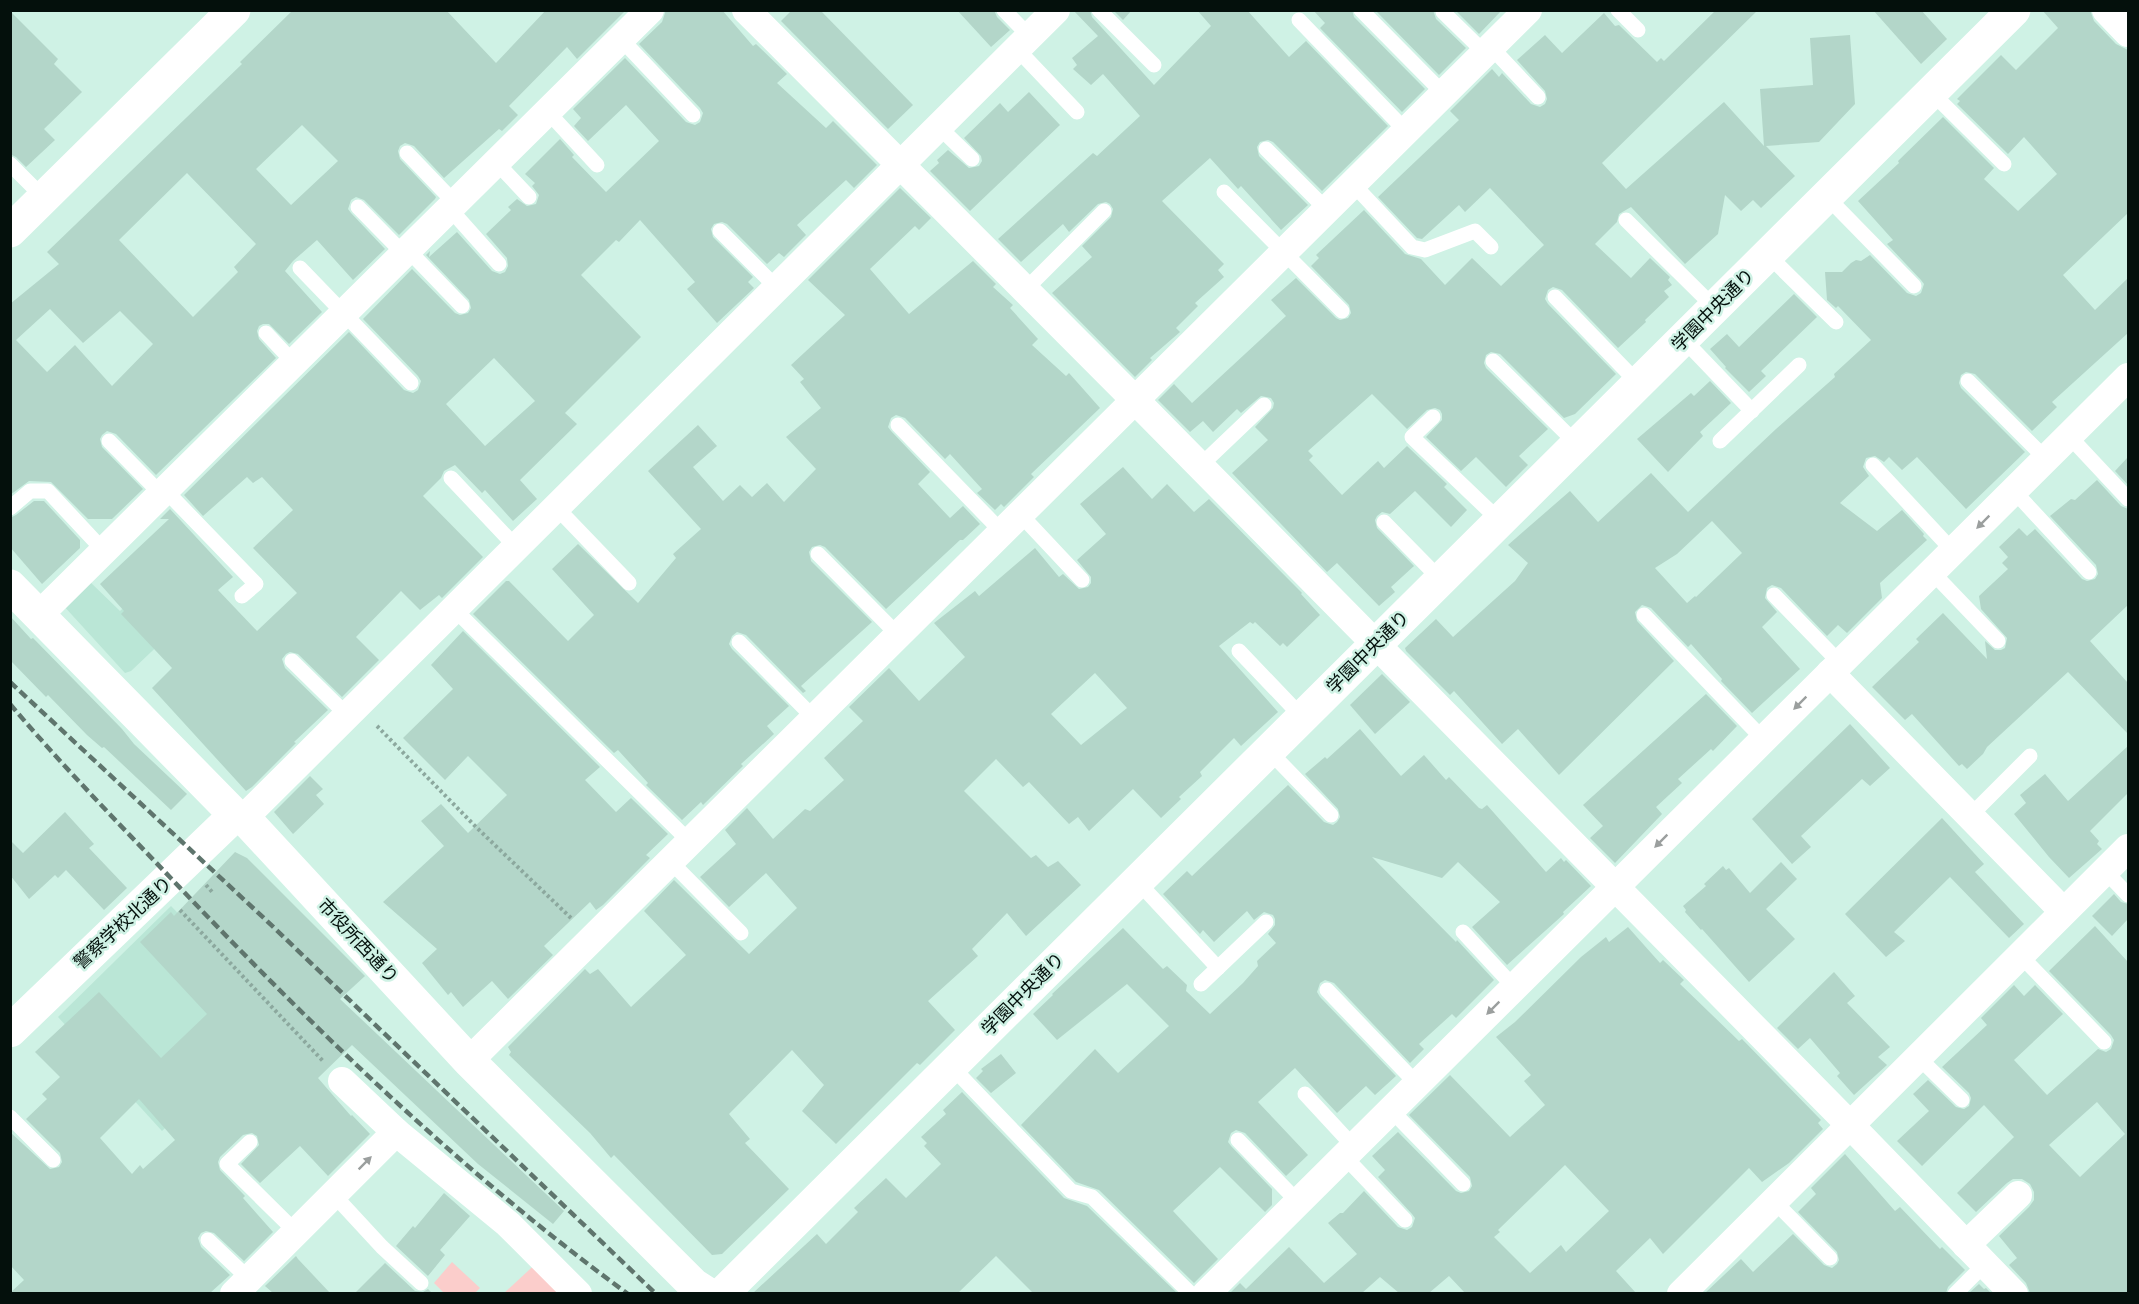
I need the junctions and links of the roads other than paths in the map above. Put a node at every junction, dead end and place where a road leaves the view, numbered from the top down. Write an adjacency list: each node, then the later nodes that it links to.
1 (234, 10): 40 (street)
2 (650, 10): 16 (street)
3 (746, 10): 35 (street)
4 (1004, 10): 17 (lane)
5 (1056, 10): 17 (street)
6 (1099, 10): 19 (lane)
7 (1361, 10): 21 (lane)
8 (1528, 10): 18 (street)
9 (1618, 10): 14 (lane)
10 (2014, 10): 20 (street, 学園中央通り)
11 (2106, 10): 15 (street)
12 (1443, 12): 18 (lane)
13 (1299, 20): 27 (lane)
14 (1638, 30)
15 (2128, 33)
16 (621, 39): 23 (street); 25 (lane)
17 (1024, 43): 24 (lane); 26 (street)
18 (1488, 50): 21 (street); 22 (lane)
19 (1154, 65)
20 (1932, 92): 33 (lane); 38 (street, 学園中央通り)
21 (1444, 94): 27 (street)
22 (1538, 97)
23 (548, 112): 31 (street); 34 (lane)
24 (1077, 112)
25 (693, 115)
26 (939, 127): 30 (lane); 35 (street)
27 (1406, 131): 36 (street)
28 (1266, 149): 43 (lane)
29 (407, 153): 41 (lane)
30 (972, 159)
31 (496, 162): 39 (lane); 41 (street)
32 (10, 164): 40 (lane)
33 (2004, 164)
34 (597, 165)
35 (901, 165): 55 (street); 56 (street)
36 (1353, 184): 43 (street); 48 (lane)
37 (1224, 192): 50 (lane)
38 (1826, 196): 51 (street, 学園中央通り); 54 (lane)
39 (529, 197)
40 (44, 198): 46 (street)
41 (452, 206): 49 (street); 52 (lane)
42 (358, 207): 49 (lane)
43 (1326, 210): 50 (street)
44 (1104, 212): 56 (lane)
45 (1626, 220): 59 (lane)
46 (10, 231)
47 (720, 231): 55 (lane)
48 (1491, 247)
49 (406, 252): 58 (lane); 61 (street)
50 (1284, 252): 60 (lane); 72 (street)
51 (1768, 255): 59 (street, 学園中央通り); 62 (lane)
52 (499, 264)
53 (300, 268): 61 (lane)
54 (1914, 286)
55 (777, 288): 88 (street)
56 (1025, 290): 72 (street)
57 (1555, 297): 71 (lane)
58 (462, 306)
59 (1714, 308): 64 (street, 学園中央通り)
60 (1342, 311)
61 (343, 315): 66 (street); 70 (lane)
62 (1836, 322)
63 (266, 333): 66 (lane)
64 (1683, 339): 71 (street, 学園中央通り); 74 (lane)
65 (1492, 361): 80 (lane)
66 (294, 363): 86 (street)
67 (1799, 365): 74 (lane)
68 (2128, 377): 77 (street)
69 (1968, 381): 81 (lane)
70 (411, 383)
71 (1638, 383): 80 (street, 学園中央通り)
72 (1135, 400): 83 (street); 92 (street)
73 (1264, 405): 83 (lane)
74 (1752, 411): 79 (lane)
75 (1433, 417): 90 (lane)
76 (898, 425): 92 (lane)
77 (2069, 436): 81 (street); 87 (lane)
78 (109, 441): 86 (lane)
79 (1720, 441)
80 (1578, 444): 90 (street, 学園中央通り)
81 (2046, 459): 85 (street)
82 (1873, 465): 95 (lane)
83 (1200, 466): 111 (street)
84 (451, 478): 93 (lane)
85 (2014, 491): 95 (street, one-way to 95); 98 (lane)
86 (163, 492): 94 (street); 104 (lane)
87 (2128, 499)
88 (556, 507): 93 (street); 101 (lane)
89 (10, 508): 94 (lane)
90 (1500, 521): 99 (street, 学園中央通り)
91 (1384, 522): 99 (lane)
92 (1011, 523): 100 (lane); 108 (street)
93 (516, 547): 105 (street)
94 (104, 551): 106 (street)
95 (1953, 551): 97 (street)
96 (818, 554): 108 (lane)
97 (1932, 572): 109 (lane); 114 (street)
98 (2089, 572)
99 (1440, 579): 111 (street, 学園中央通り)
100 (1082, 580)
101 (629, 583)
102 (10, 586): 106 (street, 市役所西通り)
103 (1774, 595): 114 (lane)
104 (242, 596)
105 (454, 609): 115 (street); 125 (lane)
106 (39, 615): 121 (street, 市役所西通り)
107 (1644, 615): 118 (lane)
108 (898, 635): 117 (street)
109 (1998, 641)
110 (739, 642): 117 (lane)
111 (1375, 645): 116 (street, 学園中央通り); 128 (street)
112 (1239, 651): 116 (lane)
113 (292, 661): 115 (lane)
114 (1835, 668): 118 (street, one-way to 118); 123 (street)
115 (352, 710): 121 (street)
116 (1302, 717): 119 (street, 学園中央通り)
117 (814, 718): 125 (street)
118 (1764, 739): 128 (street, one-way to 128)
119 (1268, 750): 122 (lane); 127 (street, 学園中央通り)
120 (2030, 756): 123 (lane)
121 (239, 816): 139 (street, 警察学校北通り); 142 (street, 市役所西通り)
122 (1331, 816)
123 (1970, 816): 130 (street)
124 (2128, 848): 126 (street)
125 (680, 851): 133 (lane); 142 (street)
126 (2105, 871): 129 (lane); 130 (street)
127 (1137, 881): 135 (lane); 143 (street, 学園中央通り)
128 (1614, 888): 137 (street); 150 (street)
129 (2128, 895)
130 (2063, 911): 134 (street)
131 (1266, 922): 135 (lane)
132 (1463, 932): 137 (lane)
133 (741, 933)
134 (2020, 955): 140 (lane); 141 (street)
135 (1218, 968): 136 (lane)
136 (1201, 984)
137 (1514, 987): 145 (street, one-way to 145)
138 (1327, 990): 145 (lane)
139 (10, 1031)
140 (2104, 1042)
141 (1919, 1058): 147 (lane); 150 (street)
142 (469, 1060): 170 (street, 市役所西通り)
143 (951, 1066): 171 (street, 学園中央通り); 172 (lane)
144 (342, 1081): 151 (street)
145 (1417, 1084): 148 (street)
146 (1305, 1094): 154 (lane)
147 (1962, 1100)
148 (1391, 1110): 154 (street); 156 (lane)
149 (10, 1117): 155 (lane)
150 (1850, 1125): 159 (street); 164 (street)
151 (396, 1132): 157 (street, one-way to 151); 169 (street)
152 (1238, 1140): 160 (lane)
153 (250, 1142): 162 (lane)
154 (1349, 1151): 160 (street); 161 (lane)
155 (53, 1160)
156 (1463, 1184)
157 (333, 1194): 162 (street); 166 (lane)
158 (2018, 1195): 164 (street)
159 (1774, 1201): 165 (lane); 168 (street)
160 (1298, 1202): 173 (street)
161 (1405, 1220)
162 (296, 1232): 167 (street)
163 (208, 1240): 167 (lane)
164 (1975, 1255): 174 (lane); 175 (street)
165 (1830, 1258)
166 (421, 1283)
167 (244, 1288)
168 (1685, 1292)
169 (578, 1293)
170 (708, 1293)
171 (722, 1293)
172 (1191, 1293)
173 (1206, 1293)
174 (1955, 1293)
175 (2014, 1293)

